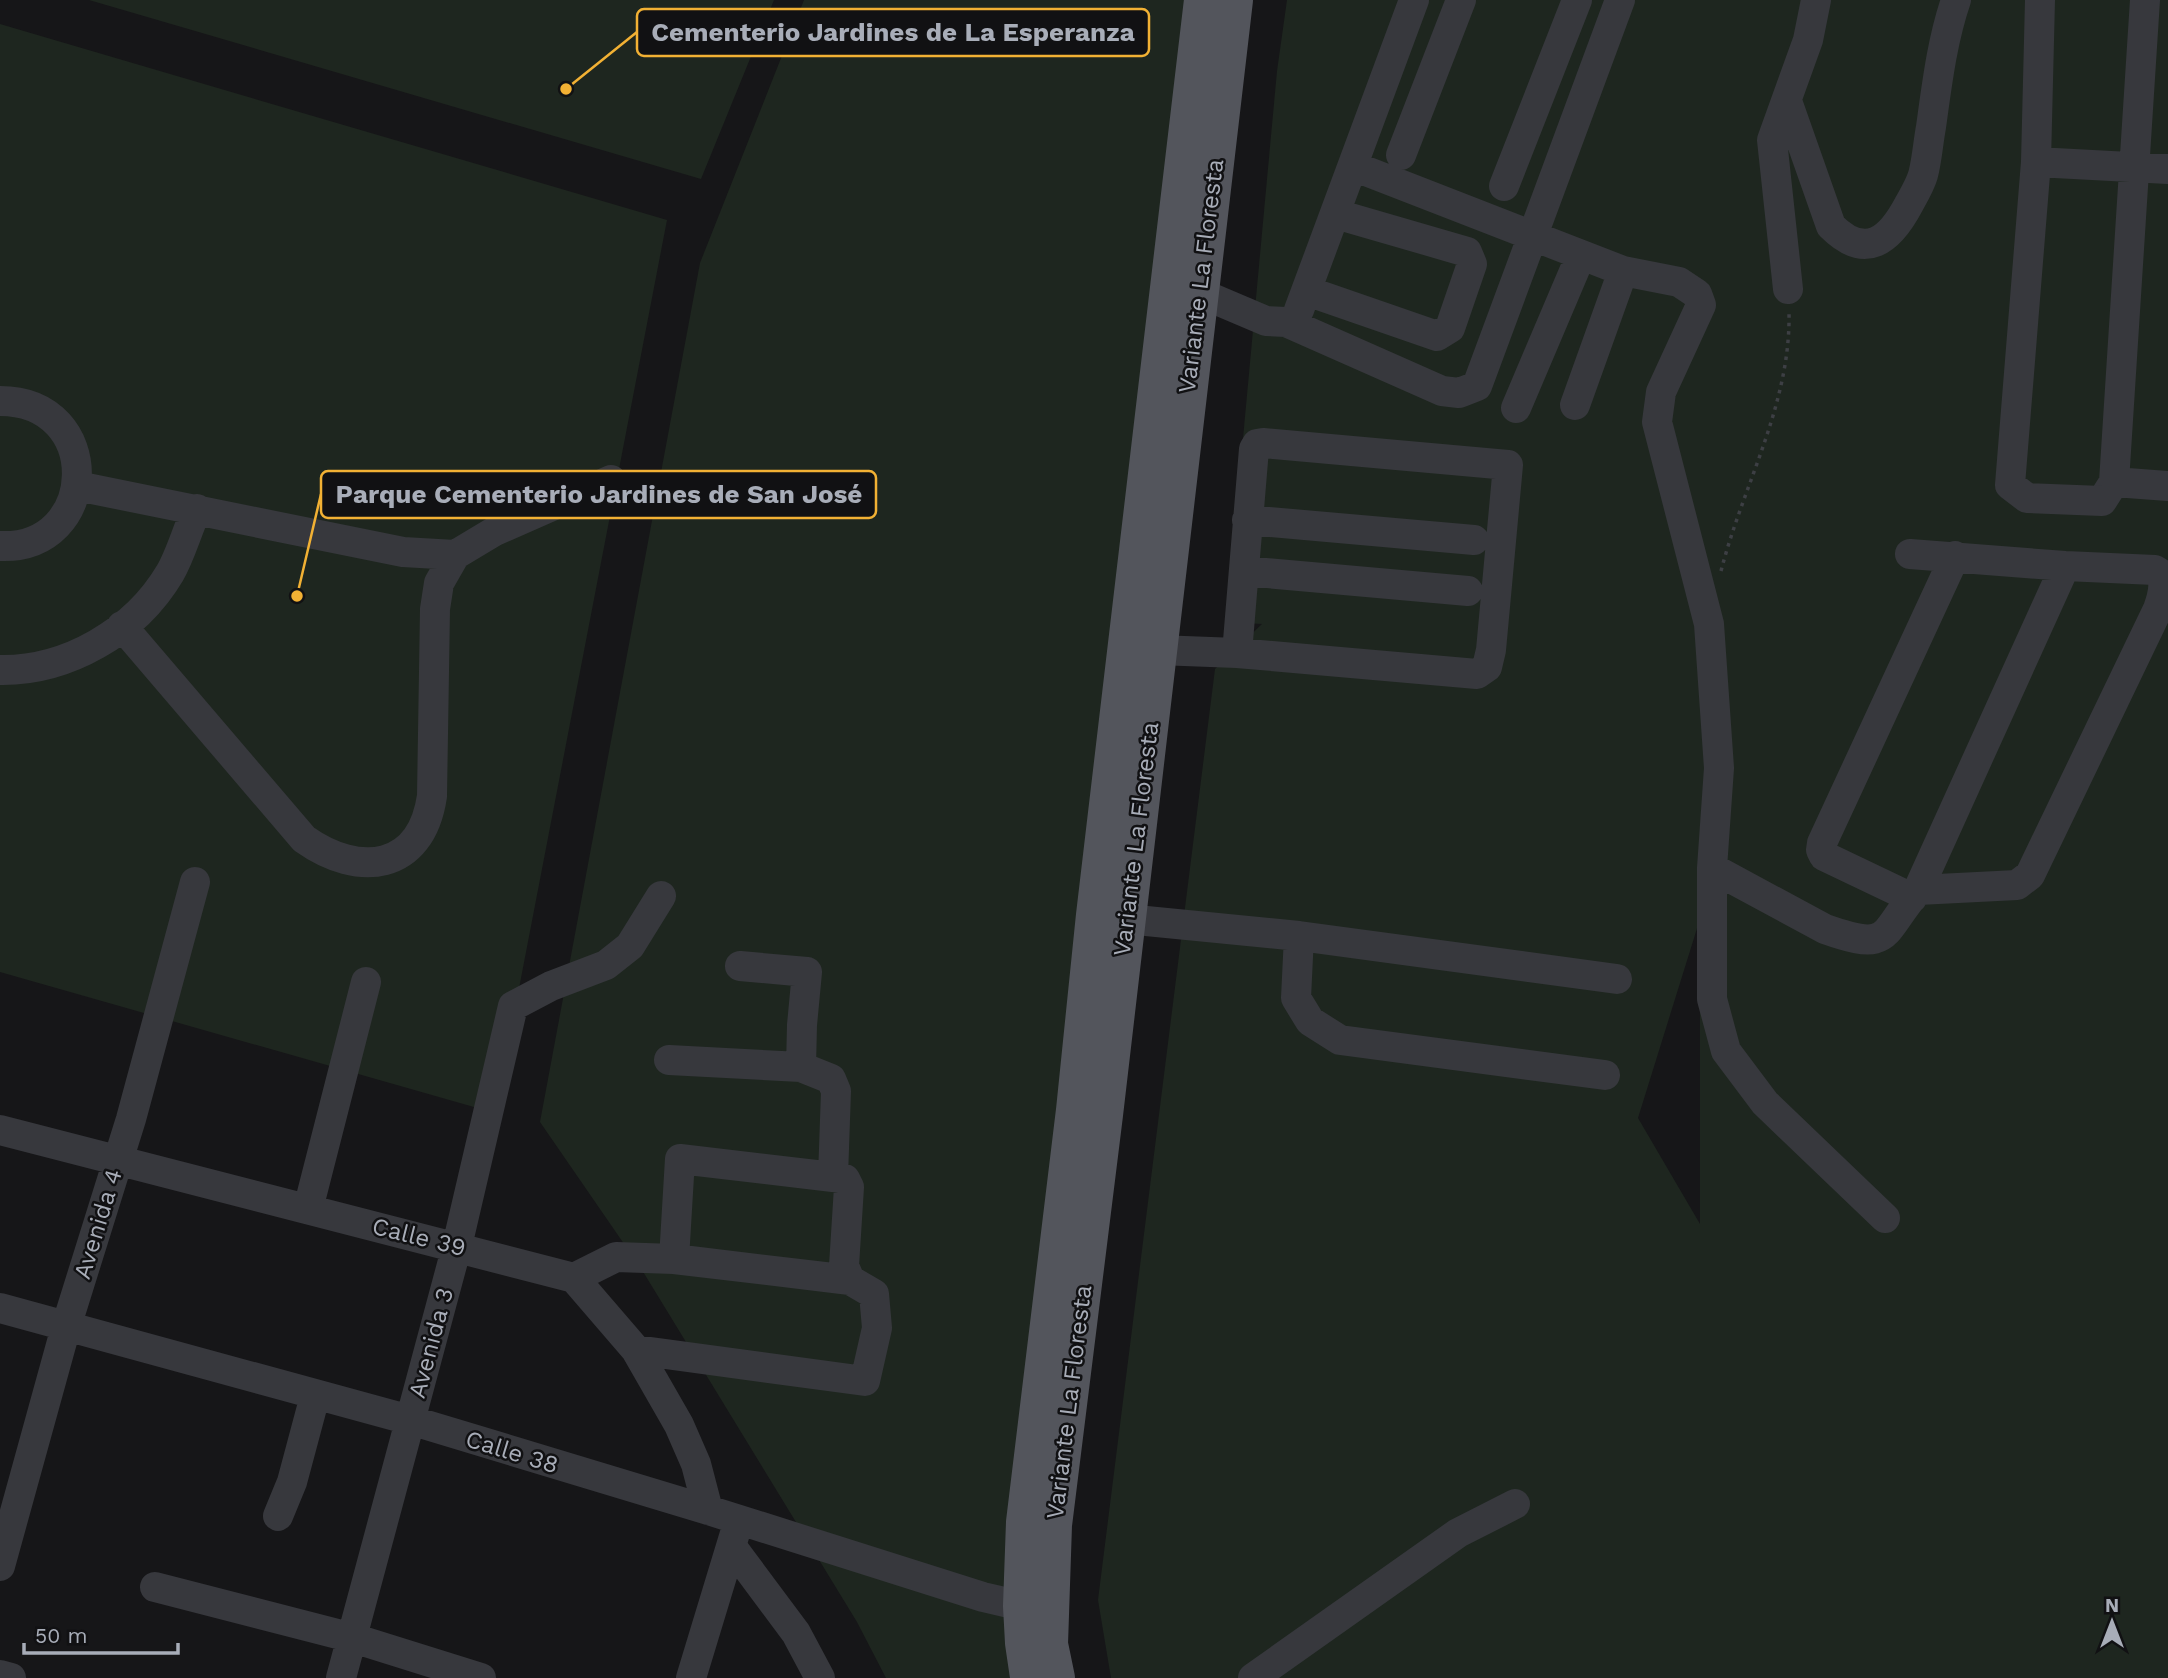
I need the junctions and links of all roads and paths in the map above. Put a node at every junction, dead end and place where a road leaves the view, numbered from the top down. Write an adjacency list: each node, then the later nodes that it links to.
1 (1203, 0): 49 (main road, Variante La Floresta)
2 (1234, 0): 24 (main road, Variante La Floresta)
3 (1414, 0): 14 (street)
4 (1461, 0): 12 (street)
5 (1577, 0): 17 (street)
6 (1620, 0): 19 (street)
7 (1816, 0): 11 (street)
8 (1956, 0): 11 (street)
9 (2040, 0): 13 (street)
10 (2145, 0): 15 (street)
11 (1787, 101): 22 (street)
12 (1401, 155)
13 (2035, 162): 15 (street); 30 (street)
14 (1353, 166): 18 (street); 19 (street)
15 (2135, 168): 16 (street); 30 (street)
16 (2168, 169)
17 (1504, 186)
18 (1335, 214): 23 (street); 23 (street)
19 (1533, 236): 20 (street); 25 (street)
20 (1581, 254): 21 (street); 28 (street)
21 (1623, 271): 27 (street); 51 (street)
22 (1788, 289): 43 (path)
23 (1307, 291): 25 (street)
24 (1200, 293): 25 (street); 49 (main road, Variante La Floresta)
25 (1286, 322)
26 (0, 401): 31 (street)
27 (1574, 405)
28 (1516, 408)
29 (611, 480): 39 (street)
30 (2114, 482): 32 (street)
31 (77, 486): 33 (street); 36 (street)
32 (2168, 486)
33 (197, 509): 37 (street); 47 (street)
34 (1247, 520): 35 (street); 42 (street); 48 (street)
35 (1474, 540)
36 (0, 546)
37 (386, 547): 39 (street); 46 (street)
38 (1910, 554): 40 (street)
39 (455, 555): 46 (street)
40 (1955, 556): 41 (street); 53 (street)
41 (2065, 566): 44 (street); 53 (street)
42 (1244, 571): 45 (street); 48 (street)
43 (1720, 574)
44 (2167, 577): 53 (street)
45 (1468, 591)
46 (436, 596): 47 (street)
47 (122, 626): 50 (street)
48 (1237, 653): 49 (street)
49 (1146, 663): 55 (main road, Variante La Floresta); 80 (main road, Variante La Floresta)
50 (0, 670)
51 (1712, 868): 53 (street); 67 (street)
52 (195, 882): 64 (street, Avenida 4)
53 (1915, 894)
54 (661, 897): 68 (street, Avenida 3)
55 (1126, 919): 56 (street); 80 (main road, Variante La Floresta)
56 (1300, 936): 58 (street); 62 (street)
57 (740, 966): 61 (street)
58 (1617, 979)
59 (366, 982): 66 (street)
60 (669, 1060): 61 (street)
61 (801, 1067): 65 (street)
62 (1605, 1075)
63 (0, 1130): 64 (street, Calle 39)
64 (117, 1162): 66 (street, Calle 39); 73 (street, Avenida 4)
65 (833, 1177): 69 (street); 71 (street)
66 (308, 1209): 68 (street, Calle 39)
67 (1885, 1218)
68 (457, 1246): 70 (street, Calle 39); 76 (street, Avenida 3)
69 (674, 1259): 70 (street); 71 (street)
70 (574, 1278): 74 (street)
71 (850, 1280): 74 (street)
72 (0, 1308): 73 (street, Calle 38)
73 (66, 1327): 75 (street, Calle 38); 82 (street, Avenida 4)
74 (636, 1350): 78 (street)
75 (315, 1396): 76 (street, Calle 38); 79 (street)
76 (410, 1420): 78 (street, Calle 38); 85 (street, Avenida 3)
77 (1515, 1504): 94 (street)
78 (708, 1510): 81 (street, Calle 38)
79 (278, 1516)
80 (1039, 1524): 84 (main road, Variante La Floresta); 93 (main road, Variante La Floresta)
81 (736, 1534): 84 (street, Calle 38); 90 (street); 91 (street)
82 (0, 1566)
83 (156, 1587): 85 (street)
84 (1022, 1606): 92 (main road, Variante La Floresta)
85 (353, 1638): 88 (street, Avenida 3); 89 (street)
86 (0, 1675): 87 (street)
87 (11, 1678)
88 (341, 1678)
89 (481, 1678)
90 (691, 1678)
91 (820, 1678)
92 (1030, 1678)
93 (1056, 1678)
94 (1253, 1678)

